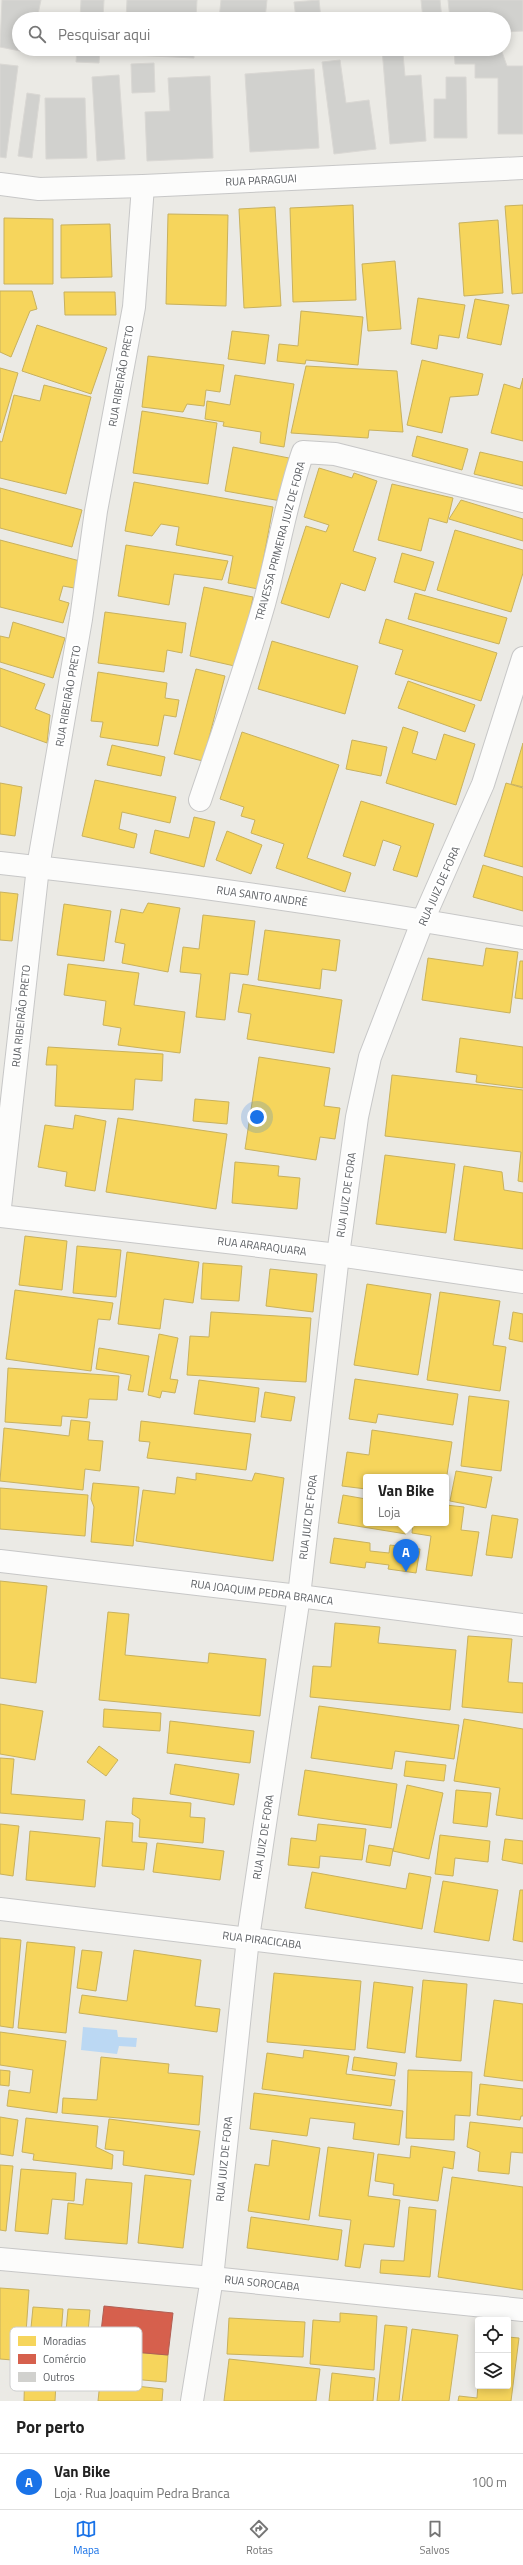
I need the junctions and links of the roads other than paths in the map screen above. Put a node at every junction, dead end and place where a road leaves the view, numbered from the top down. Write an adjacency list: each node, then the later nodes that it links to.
1 (523, 168): 3 (street, RUA PARAGUAI)
2 (0, 184): 3 (street, RUA PARAGUAI)
3 (142, 186): 8 (street, RUA RIBEIRÃO PRETO)
4 (523, 500): 6 (street, TRAVESSA PRIMEIRA JUIZ DE FORA)
5 (523, 658): 9 (street, RUA JUIZ DE FORA)
6 (200, 800)
7 (0, 863): 8 (street, RUA SANTO ANDRÉ)
8 (38, 867): 9 (street, RUA SANTO ANDRÉ); 11 (street, RUA RIBEIRÃO PRETO)
9 (423, 920): 10 (street, RUA SANTO ANDRÉ); 13 (street, RUA JUIZ DE FORA)
10 (523, 938)
11 (0, 1207)
12 (0, 1216): 13 (street, RUA ARARAQUARA)
13 (338, 1255): 14 (street, RUA ARARAQUARA); 16 (street, RUA JUIZ DE FORA)
14 (523, 1282)
15 (0, 1561): 16 (street, RUA JOAQUIM PEDRA BRANCA)
16 (299, 1596): 17 (street, RUA JOAQUIM PEDRA BRANCA); 19 (street, RUA JUIZ DE FORA)
17 (523, 1626)
18 (0, 1908): 19 (street, RUA PIRACICABA)
19 (248, 1938): 20 (street, RUA PIRACICABA); 22 (street, RUA JUIZ DE FORA)
20 (523, 1972)
21 (0, 2259): 22 (street, RUA SOROCABA)
22 (212, 2278): 23 (street, RUA SOROCABA); 24 (street, RUA JUIZ DE FORA)
23 (523, 2310)
24 (192, 2401)

